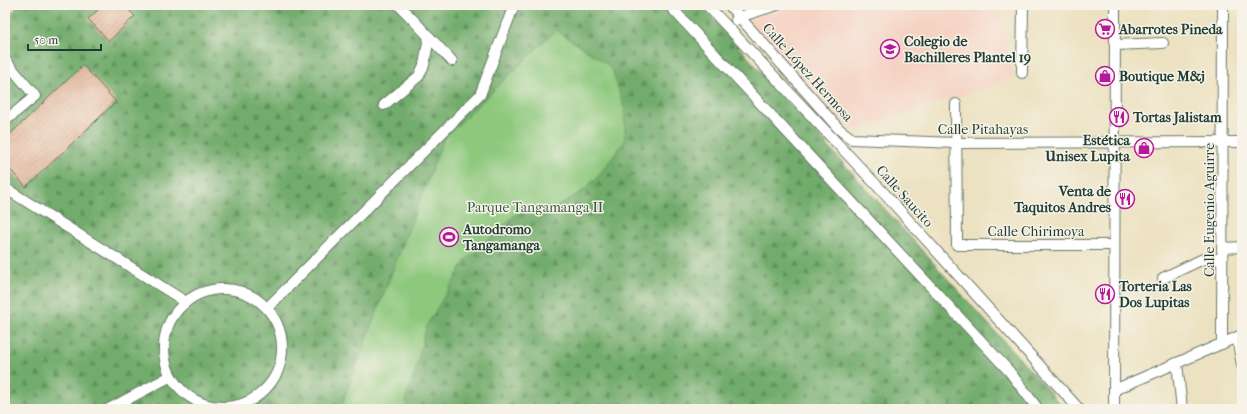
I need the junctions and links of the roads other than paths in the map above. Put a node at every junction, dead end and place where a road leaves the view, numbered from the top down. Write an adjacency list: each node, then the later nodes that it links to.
1 (399, 5): 12 (street)
2 (514, 5): 33 (street)
3 (669, 5): 41 (street)
4 (708, 5): 11 (street, Calle Saucito)
5 (728, 5): 10 (street, Calle López Hermosa)
6 (777, 5): 10 (street)
7 (1023, 5): 17 (street)
8 (1115, 5): 14 (street)
9 (1223, 5): 24 (street, Calle Eugenio Aguirre)
10 (739, 17): 11 (street); 21 (street, Calle López Hermosa)
11 (728, 26): 42 (street, Calle Saucito)
12 (429, 37): 16 (street); 19 (street)
13 (1163, 44): 14 (street)
14 (1115, 45): 22 (street)
15 (5, 60): 20 (street)
16 (452, 61)
17 (1022, 73)
18 (956, 104): 25 (street)
19 (384, 105)
20 (5, 121)
21 (852, 139): 25 (street, Calle Pitahayas)
22 (1115, 142): 24 (street, Calle Pitahayas); 25 (street, Calle Pitahayas); 27 (street)
23 (1242, 142): 24 (street, Calle Pitahayas)
24 (1223, 143): 29 (street, Calle Eugenio Aguirre)
25 (956, 144): 27 (street, Calle Chirimoya)
26 (5, 188): 32 (street)
27 (1114, 245): 39 (street)
28 (1242, 247): 29 (street)
29 (1222, 248): 30 (street, Calle Eugenio Aguirre)
30 (1222, 259): 31 (street); 35 (street, Calle Eugenio Aguirre)
31 (1163, 278)
32 (186, 302): 33 (street); 38 (street)
33 (267, 308): 38 (street)
34 (1240, 336): 35 (street); 37 (street)
35 (1222, 344): 36 (street)
36 (1177, 363): 39 (street); 44 (street)
37 (1242, 365)
38 (171, 376): 40 (street)
39 (1114, 390): 43 (street)
40 (109, 409)
41 (1038, 409)
42 (1079, 409)
43 (1114, 409)
44 (1182, 409)

